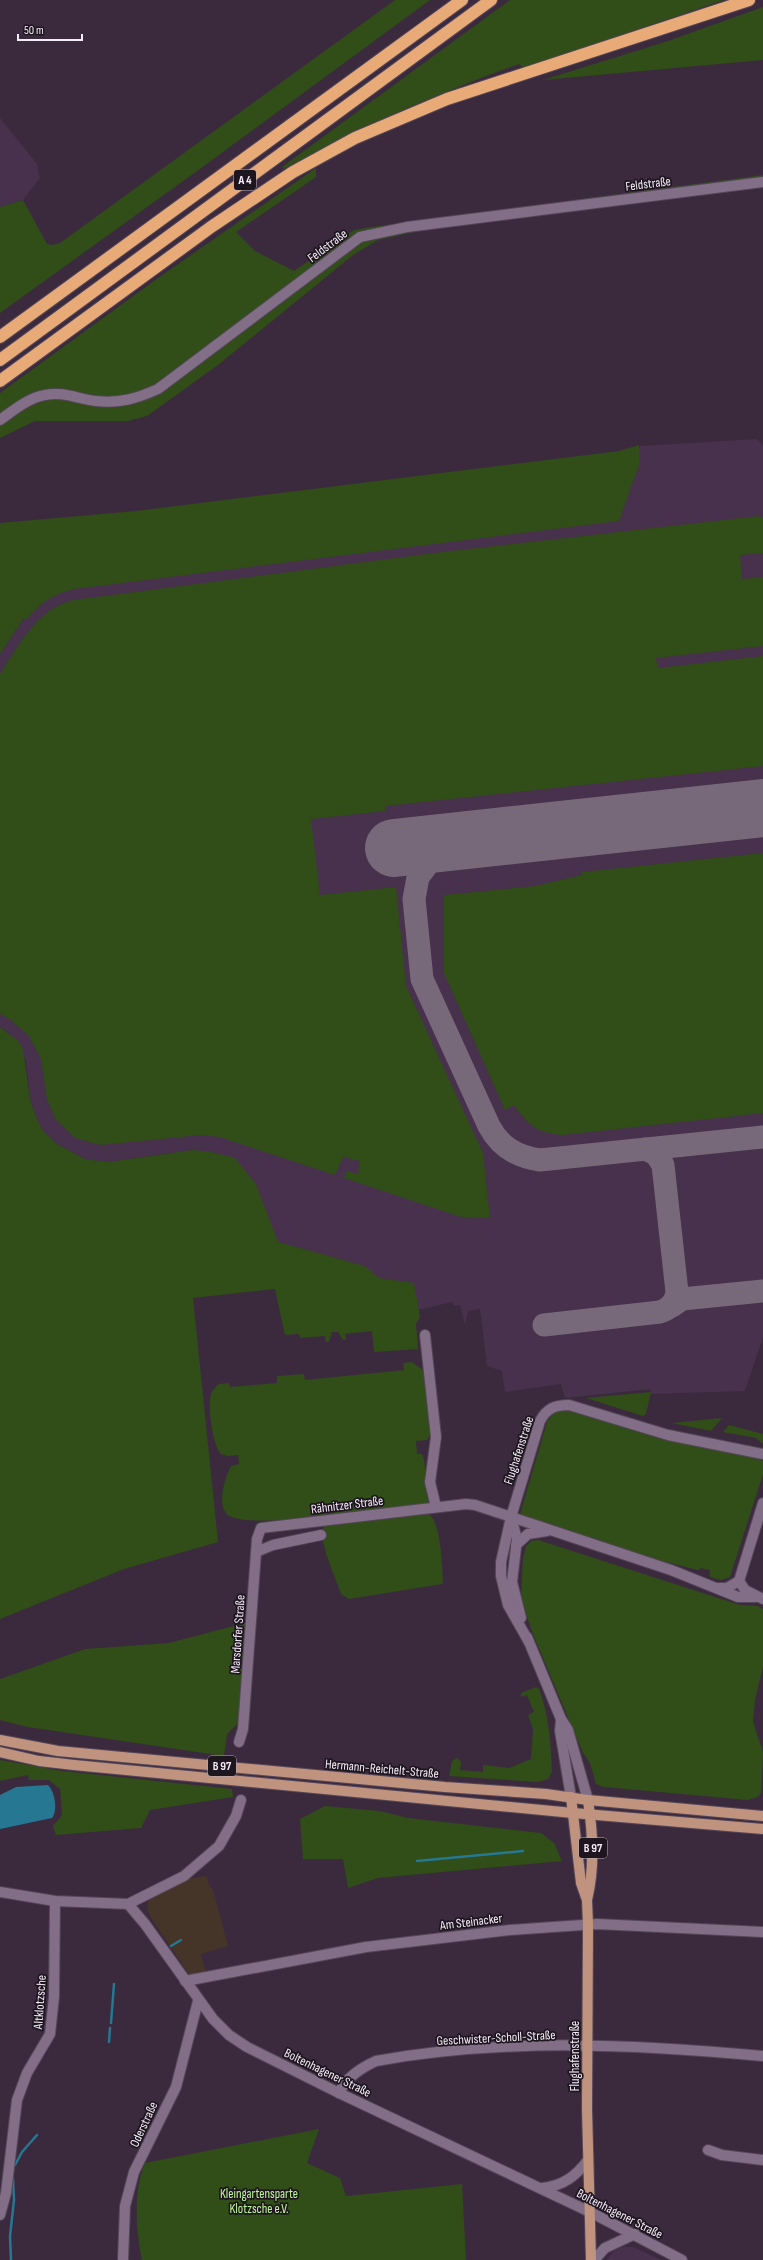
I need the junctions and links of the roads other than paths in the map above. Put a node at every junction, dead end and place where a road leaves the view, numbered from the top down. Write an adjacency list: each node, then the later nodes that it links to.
1 (462, 0): 5 (highway, A 4)
2 (491, 0): 6 (highway, A 4)
3 (749, 0): 7 (highway)
4 (763, 182): 8 (street, Feldstraße)
5 (0, 338)
6 (0, 360)
7 (0, 381)
8 (0, 420)
9 (425, 1335): 12 (street)
10 (763, 1454): 13 (street, Flughafenstraße)
11 (763, 1503): 19 (street)
12 (436, 1507): 13 (street, Rähnitzer Straße); 14 (street, Rähnitzer Straße)
13 (511, 1517): 15 (street, Rähnitzer Straße); 17 (street, Flughafenstraße); 22 (street, Flughafenstraße)
14 (261, 1528): 18 (street, Marsdorfer Straße)
15 (549, 1530): 17 (street); 20 (street)
16 (321, 1535): 18 (street)
17 (516, 1545): 22 (street, Flughafenstraße)
18 (256, 1552): 25 (street, Marsdorfer Straße)
19 (739, 1581): 20 (street); 21 (street)
20 (719, 1588): 21 (street)
21 (760, 1598)
22 (529, 1642): 23 (street, Flughafenstraße)
23 (561, 1719): 27 (street, Flughafenstraße); 29 (street, Flughafenstraße)
24 (0, 1740): 27 (main road, Hermann-Reichelt-Straße / B 97)
25 (239, 1742)
26 (0, 1752): 30 (main road, Hermann-Reichelt-Straße / B 97)
27 (571, 1797): 29 (main road, Hermann-Reichelt-Straße / B 97); 30 (main road, Flughafenstraße)
28 (240, 1800): 37 (street)
29 (588, 1800): 31 (main road, Flughafenstraße / B 97); 32 (main road, Hermann-Reichelt-Straße)
30 (572, 1813): 31 (main road, Hermann-Reichelt-Straße / B 97); 35 (main road, Flughafenstraße / B 97)
31 (591, 1815): 33 (main road, Hermann-Reichelt-Straße); 35 (main road, Flughafenstraße / B 97)
32 (763, 1816)
33 (763, 1829)
34 (0, 1892): 36 (street)
35 (587, 1900): 38 (main road, Flughafenstraße / B 97)
36 (55, 1901): 37 (street); 50 (street, Altklotzsche)
37 (128, 1904): 40 (street, Boltenhagener Straße)
38 (588, 1925): 39 (street, Am Steinacker); 40 (street, Am Steinacker); 42 (main road, Flughafenstraße / B 97)
39 (763, 1932)
40 (185, 1981): 41 (street, Boltenhagener Straße)
41 (198, 2001): 44 (street, Boltenhagener Straße); 52 (street, Oderstraße)
42 (588, 2045): 43 (street, Geschwister-Scholl-Straße); 44 (street, Geschwister-Scholl-Straße); 46 (main road, Flughafenstraße / B 97)
43 (763, 2056)
44 (339, 2093): 48 (street, Boltenhagener Straße)
45 (708, 2150): 47 (street)
46 (588, 2160): 48 (street); 49 (main road, Flughafenstraße / B 97)
47 (763, 2160)
48 (542, 2188): 49 (street, Boltenhagener Straße)
49 (590, 2212): 51 (street, Boltenhagener Straße); 53 (main road, B 97)
50 (0, 2215)
51 (635, 2234): 54 (street); 55 (street, Boltenhagener Straße)
52 (123, 2260)
53 (591, 2260)
54 (594, 2260)
55 (682, 2260)

